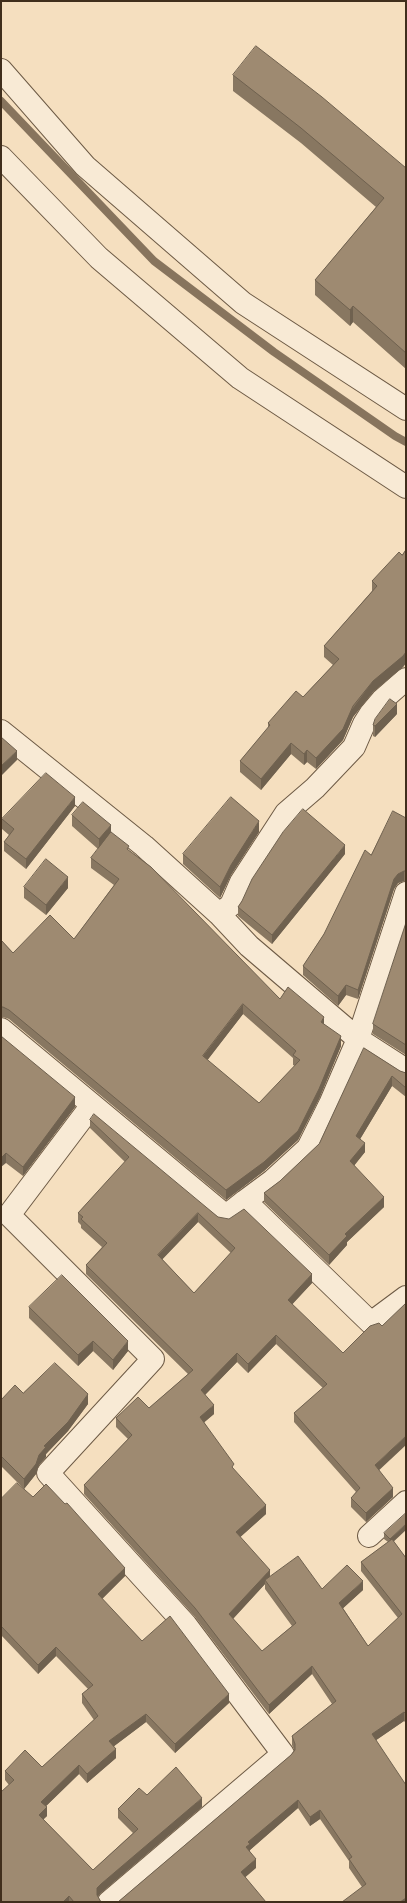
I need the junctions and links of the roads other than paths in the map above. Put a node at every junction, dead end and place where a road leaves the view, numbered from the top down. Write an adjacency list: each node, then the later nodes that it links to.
1 (1, 70): 3 (street)
2 (1, 157): 4 (street)
3 (406, 409)
4 (406, 487)
5 (406, 679): 8 (street)
6 (1, 731): 8 (street)
7 (406, 893): 10 (street)
8 (219, 914): 10 (street)
9 (1, 1029): 12 (street)
10 (358, 1039): 11 (street); 13 (street)
11 (406, 1070)
12 (92, 1105): 13 (street); 14 (street)
13 (245, 1201): 15 (street)
14 (5, 1211): 18 (street)
15 (406, 1297)
16 (406, 1502): 17 (street)
17 (369, 1536)
18 (109, 1902)

